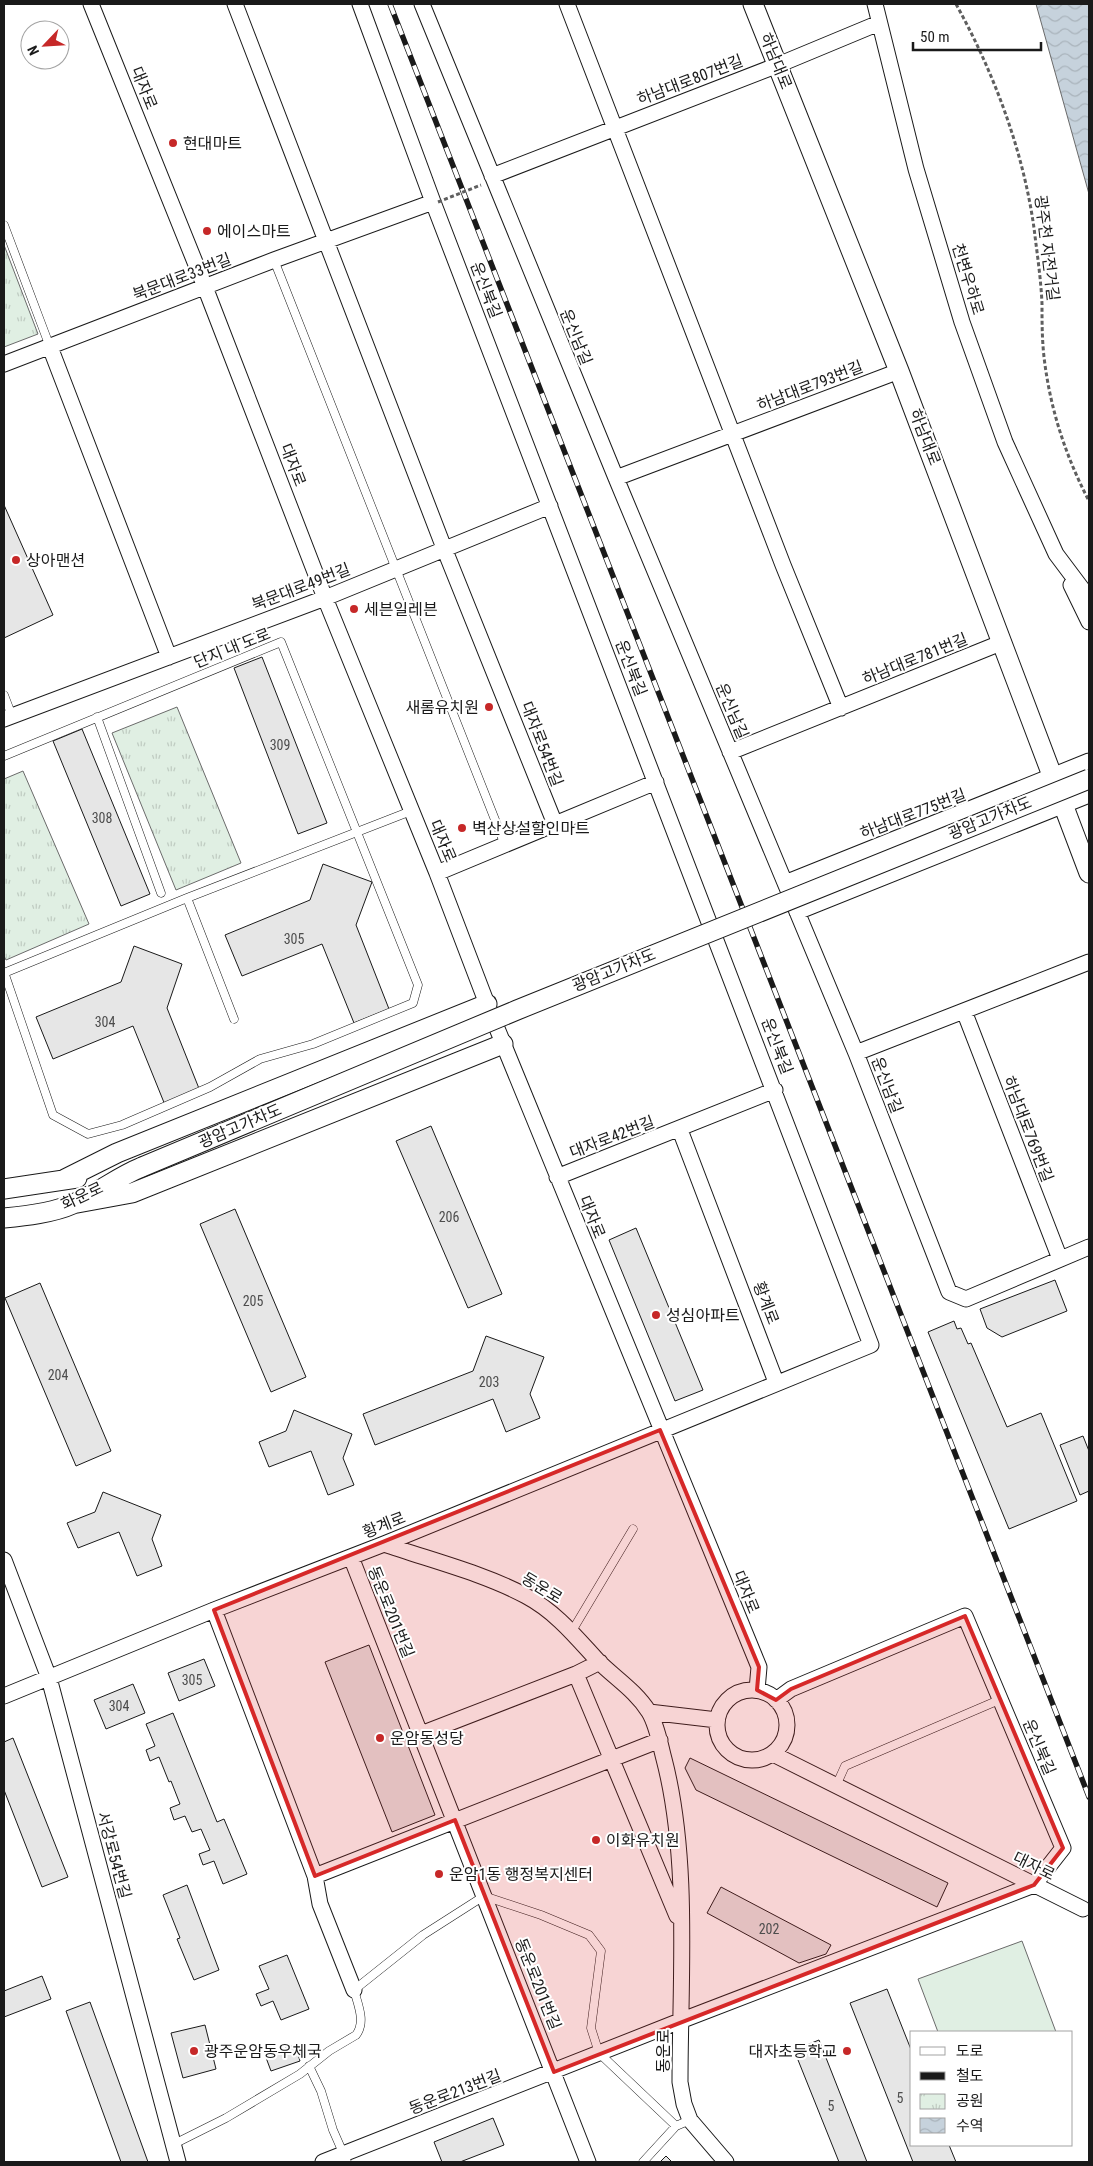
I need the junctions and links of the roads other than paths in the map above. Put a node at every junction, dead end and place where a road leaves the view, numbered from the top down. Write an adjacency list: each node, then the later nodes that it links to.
1 (91, 4): 16 (street, 대자로)
2 (235, 4): 14 (street)
3 (360, 4): 12 (street, 운신북길)
4 (422, 4): 11 (street, 운신남길)
5 (567, 4): 10 (street)
6 (754, 4): 9 (street, 하남대로)
7 (875, 4): 8 (street, 천변우하로)
8 (878, 23): 9 (street, 하남대로807번길); 24 (street, 천변우하로)
9 (778, 65): 10 (street, 하남대로807번길); 19 (street, 하남대로)
10 (614, 128): 11 (street, 하남대로807번길); 20 (street)
11 (486, 181): 21 (street, 운신남길)
12 (436, 202): 14 (street, 북문대로33번길); 22 (street, 운신북길)
13 (4, 225): 17 (lane)
14 (327, 240): 15 (street, 북문대로33번길); 23 (street)
15 (274, 260): 16 (street, 북문대로33번길); 25 (lane)
16 (205, 287): 17 (street, 북문대로33번길); 26 (street, 대자로)
17 (50, 347): 18 (street, 북문대로33번길); 30 (street)
18 (4, 364)
19 (899, 371): 20 (street, 하남대로793번길); 29 (street, 하남대로)
20 (733, 434): 21 (street, 하남대로793번길); 32 (street)
21 (616, 478): 35 (street, 운신남길)
22 (550, 506): 23 (street, 북문대로49번길); 40 (street, 운신북길)
23 (444, 548): 25 (street, 북문대로49번길); 44 (street, 대자로54번길)
24 (1056, 554): 27 (street, 천변우하로); 28 (street, 천변우하로)
25 (395, 568): 26 (street, 북문대로49번길); 46 (lane)
26 (325, 598): 30 (street, 북문대로49번길); 43 (street, 대자로)
27 (1089, 598)
28 (1089, 622)
29 (1003, 642): 32 (street, 하남대로781번길); 38 (street, 하남대로)
30 (169, 657): 34 (street, 북문대로49번길)
31 (4, 695): 34 (lane, 북문대로49번길)
32 (841, 708): 35 (street, 하남대로781번길)
33 (97, 717): 36 (lane, 단지 내 도로); 45 (lane, 단지 내 도로); 50 (lane)
34 (8, 718)
35 (730, 752): 49 (street, 운신남길)
36 (4, 756)
37 (1089, 762): 38 (street)
38 (1053, 776): 42 (street, 하남대로); 49 (street, 하남대로775번길)
39 (1089, 779): 62 (street, 광암고가차도, bridge)
40 (656, 782): 44 (street); 60 (street, 운신북길)
41 (1089, 794): 42 (street)
42 (1064, 805): 48 (street, 하남대로); 52 (street)
43 (411, 811): 45 (lane); 47 (street, 대자로)
44 (555, 824): 46 (street)
45 (358, 832): 51 (lane); 54 (lane)
46 (505, 845): 47 (street)
47 (437, 873): 55 (street, 대자로)
48 (1089, 873)
49 (785, 883): 52 (street, 운신남길)
50 (161, 893)
51 (187, 898): 54 (lane); 57 (lane)
52 (797, 912): 59 (street, 운신남길)
53 (1089, 962): 56 (street)
54 (4, 973)
55 (487, 1004): 58 (street, 대자로); 64 (street)
56 (964, 1011): 59 (street); 70 (street, 하남대로769번길)
57 (234, 1019)
58 (503, 1044): 63 (street, 대자로); 66 (street)
59 (856, 1053): 70 (street, 운신남길)
60 (775, 1090): 61 (street, 대자로42번길); 71 (street, 운신북길)
61 (680, 1130): 63 (street, 대자로42번길); 68 (street, 대자로42번길)
62 (135, 1170): 64 (street, 화운로); 66 (street, 화운로)
63 (557, 1177): 73 (street, 대자로)
64 (65, 1179): 65 (street, 화운로)
65 (4, 1189)
66 (72, 1204): 67 (street, 화운로)
67 (4, 1218)
68 (722, 1237): 72 (street, 황계로)
69 (1089, 1247): 70 (street, 운신남길)
70 (1060, 1259)
71 (872, 1345): 72 (street, 황계로)
72 (776, 1382): 73 (street, 황계로)
73 (660, 1430): 75 (street, 황계로); 83 (street, 대자로)
74 (632, 1528): 79 (lane)
75 (384, 1544): 76 (street, 황계로); 79 (street, 동운로)
76 (351, 1557): 78 (street, 황계로); 89 (street, 동운로201번길)
77 (4, 1560): 82 (street, 서강로54번길)
78 (214, 1610): 82 (street, 황계로); 95 (street)
79 (572, 1631): 80 (street, 동운로)
80 (600, 1662): 81 (street); 87 (street, 동운로)
81 (576, 1674): 89 (street); 92 (street, 동운로)
82 (49, 1678): 84 (street, 황계로); 107 (street, 서강로54번길)
83 (757, 1690): 85 (street); 88 (street)
84 (4, 1696)
85 (776, 1700): 86 (street, 운신북길); 91 (street)
86 (999, 1700): 93 (lane); 96 (street, 운신북길)
87 (649, 1712): 88 (street); 90 (street, 동운로)
88 (717, 1720): 91 (street)
89 (421, 1734): 94 (street, 동운로201번길)
90 (660, 1740): 92 (street); 99 (street, 동운로)
91 (773, 1754): 93 (street, 대자로)
92 (612, 1760): 94 (street); 99 (street, 동운로)
93 (836, 1786): 96 (street, 대자로)
94 (455, 1820): 95 (street); 97 (street, 동운로201번길)
95 (314, 1876): 100 (street)
96 (1034, 1885): 98 (street, 대자로); 101 (street, 동운로213번길)
97 (484, 1896): 100 (lane); 102 (lane); 104 (street, 동운로201번길)
98 (1084, 1909)
99 (682, 1926): 101 (street, 동운로)
100 (354, 1990): 103 (lane)
101 (680, 2021): 102 (street, 동운로213번길); 105 (street, 동운로)
102 (598, 2053): 104 (street, 동운로213번길); 106 (lane)
103 (309, 2066): 107 (lane); 108 (lane)
104 (554, 2072): 108 (street, 동운로213번길); 111 (street, 동운로201번길)
105 (690, 2120): 106 (lane); 113 (street, 동운로)
106 (676, 2126): 112 (lane)
107 (174, 2144): 109 (street, 서강로54번길)
108 (346, 2158): 110 (street, 동운로213번길)
109 (178, 2162)
110 (323, 2162)
111 (588, 2162)
112 (643, 2162)
113 (726, 2162)

